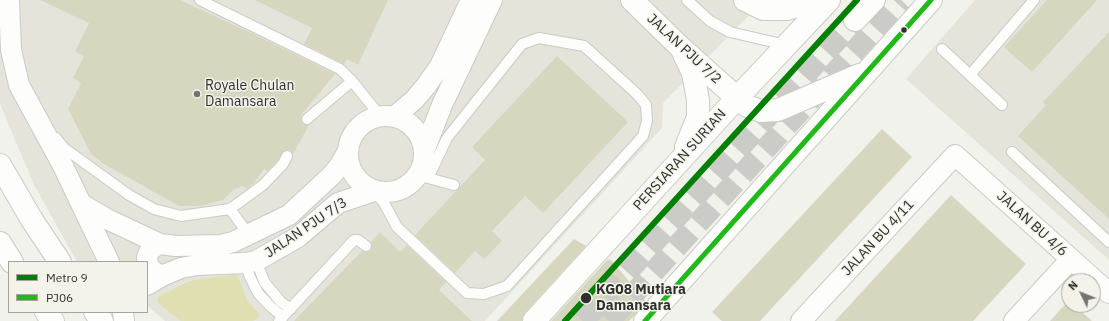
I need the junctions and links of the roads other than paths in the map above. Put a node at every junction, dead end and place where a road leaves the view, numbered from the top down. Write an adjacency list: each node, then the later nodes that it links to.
1 (9, 0): 22 (street)
2 (200, 0): 19 (lane)
3 (471, 0): 23 (street)
4 (492, 0): 26 (street)
5 (632, 0): 15 (street, JALAN PJU 7/2)
6 (687, 0): 14 (lane)
7 (745, 0): 8 (street)
8 (815, 0)
9 (829, 0): 14 (street, PERSIARAN SURIAN)
10 (874, 0): 13 (street)
11 (931, 0): 17 (street)
12 (1034, 0): 18 (lane)
13 (855, 20)
14 (787, 45): 20 (street, PERSIARAN SURIAN)
15 (680, 47): 20 (street, JALAN PJU 7/2); 30 (street)
16 (942, 49): 18 (lane)
17 (866, 72): 20 (street, JALAN PJU 7/2); 56 (street)
18 (970, 75): 21 (lane)
19 (352, 81): 23 (lane); 24 (lane)
20 (737, 98): 30 (street, PERSIARAN SURIAN)
21 (1002, 106)
22 (33, 110): 35 (street); 36 (lane)
23 (387, 117): 25 (street); 26 (street)
24 (308, 119)
25 (348, 151): 34 (street); 37 (street, JALAN PJU 7/3)
26 (424, 151): 32 (street)
27 (1012, 152): 38 (lane)
28 (955, 155): 42 (street, JALAN BU 4/6); 57 (street, JALAN BU 4/11)
29 (287, 156): 36 (lane)
30 (682, 158): 55 (street, PERSIARAN SURIAN)
31 (0, 165): 44 (street)
32 (423, 177): 33 (lane); 34 (street); 34 (lane)
33 (454, 185)
34 (374, 191): 47 (street, JALAN PJU 7/3)
35 (81, 204): 40 (street, JALAN PJU 7/3); 45 (street)
36 (230, 209): 37 (lane)
37 (249, 235): 40 (street, JALAN PJU 7/3)
38 (1109, 242)
39 (0, 243): 43 (street)
40 (160, 244): 46 (street)
41 (366, 246): 51 (lane)
42 (1071, 259): 50 (street, JALAN BU 4/6); 58 (street)
43 (11, 261)
44 (59, 261)
45 (109, 261)
46 (147, 261)
47 (250, 262): 49 (street, JALAN PJU 7/3); 51 (lane); 53 (lane)
48 (148, 265): 49 (street)
49 (155, 280)
50 (1109, 293)
51 (291, 309): 53 (lane)
52 (47, 313): 54 (street)
53 (281, 319)
54 (53, 321)
55 (534, 321)
56 (645, 321)
57 (801, 321)
58 (1014, 321)

